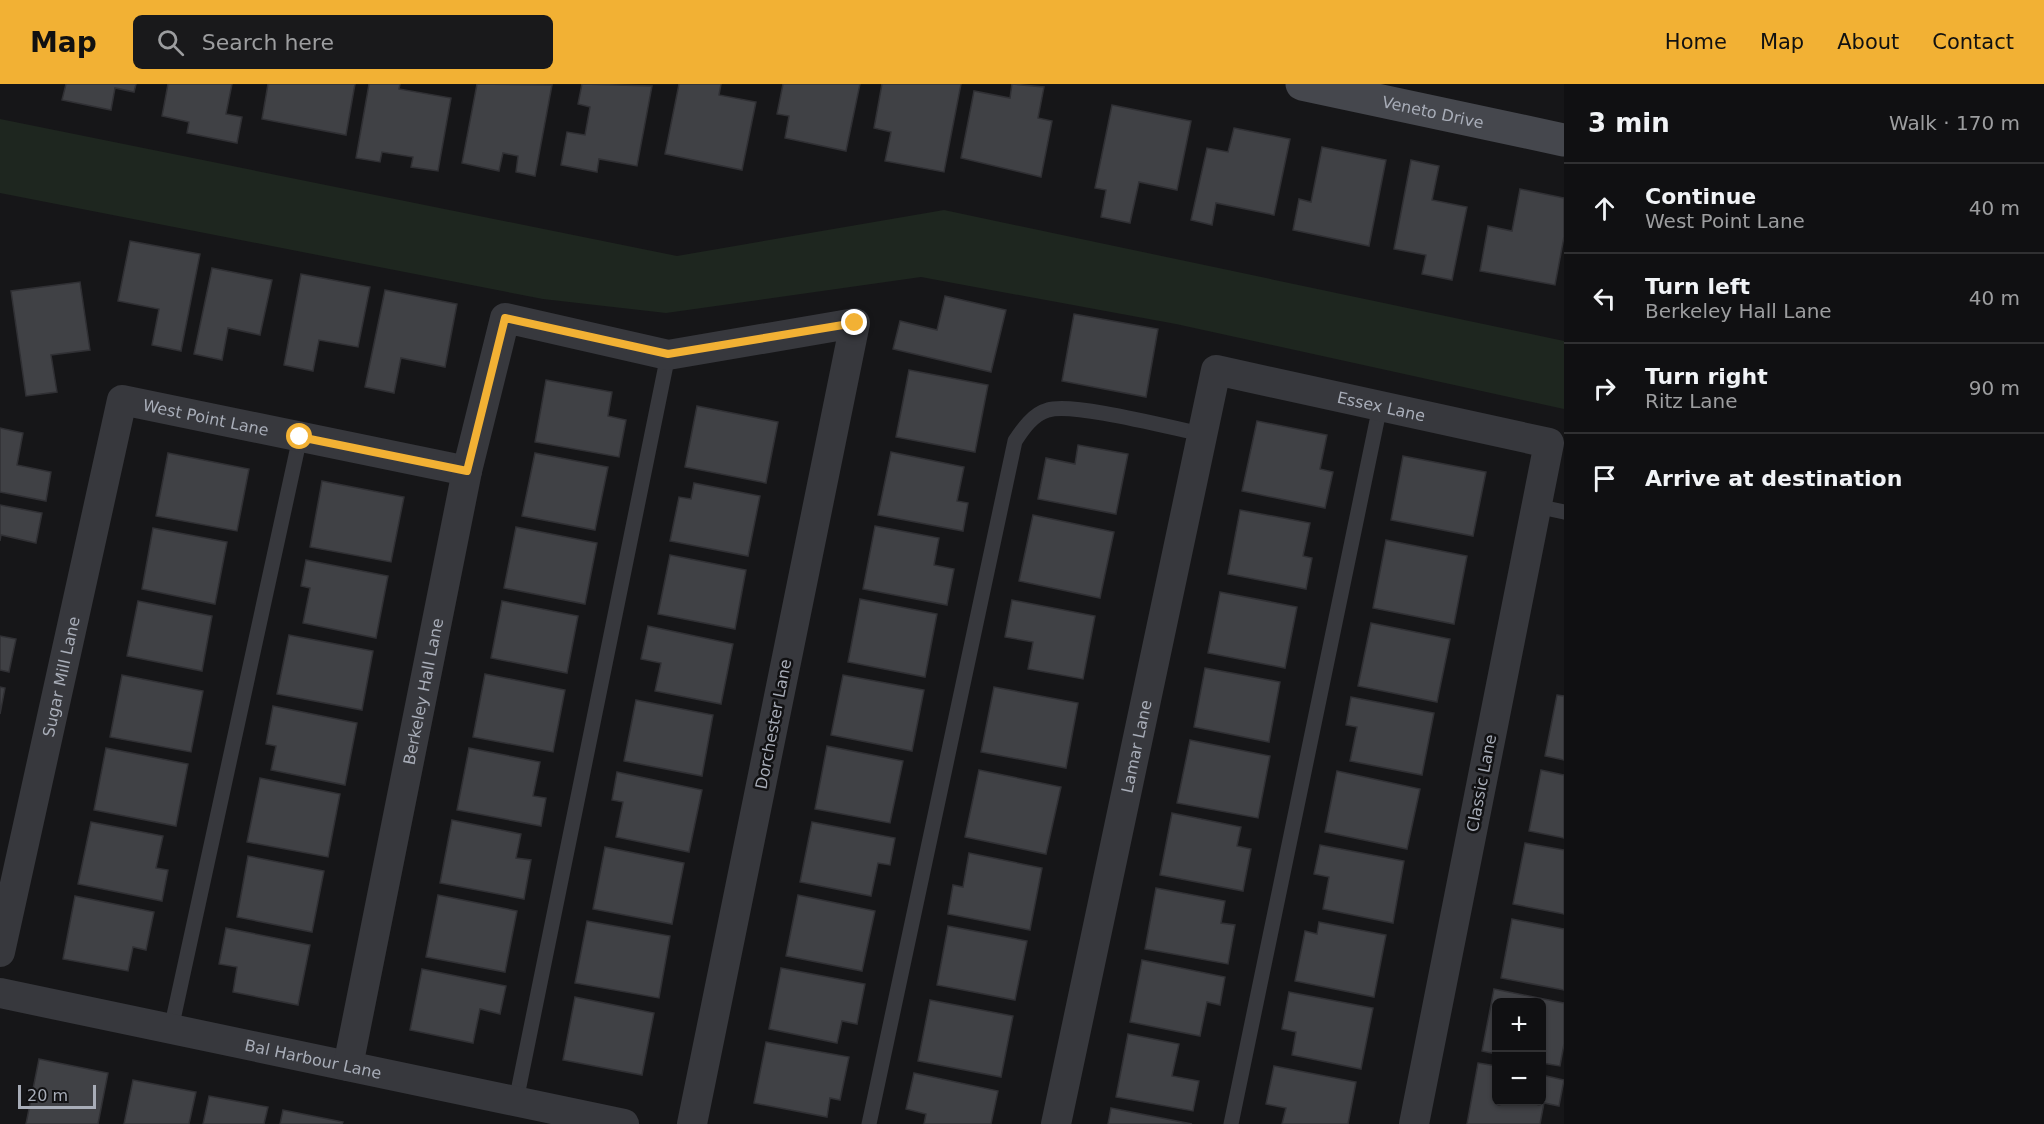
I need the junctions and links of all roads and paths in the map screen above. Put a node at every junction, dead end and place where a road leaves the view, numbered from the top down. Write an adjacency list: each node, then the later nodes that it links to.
1 (1302, 84): 2 (street, Veneto Drive)
2 (1564, 140)
3 (668, 354): 10 (street, Berkeley Hall Lane); 16 (lane); 18 (street, Dorchester Lane)
4 (1216, 370): 6 (street, Essex Lane); 7 (street, Lamar Lane)
5 (122, 400): 8 (street, West Point Lane); 12 (street, Sugar Mill Lane)
6 (1380, 406): 9 (street, Essex Lane); 21 (lane)
7 (1202, 434): 19 (lane); 20 (street, Lamar Lane)
8 (300, 437): 10 (street, West Point Lane); 14 (lane)
9 (1549, 443): 11 (street, Classic Lane)
10 (467, 471): 15 (street, Berkeley Hall Lane)
11 (1550, 509): 22 (street, Classic Lane)
12 (0, 952)
13 (0, 993): 14 (street, Bal Harbour Lane)
14 (171, 1029): 15 (street, Bal Harbour Lane)
15 (348, 1066): 16 (street, Bal Harbour Lane)
16 (516, 1101): 17 (street, Bal Harbour Lane)
17 (624, 1124)
18 (692, 1124)
19 (869, 1124)
20 (1056, 1124)
21 (1231, 1124)
22 (1414, 1124)

